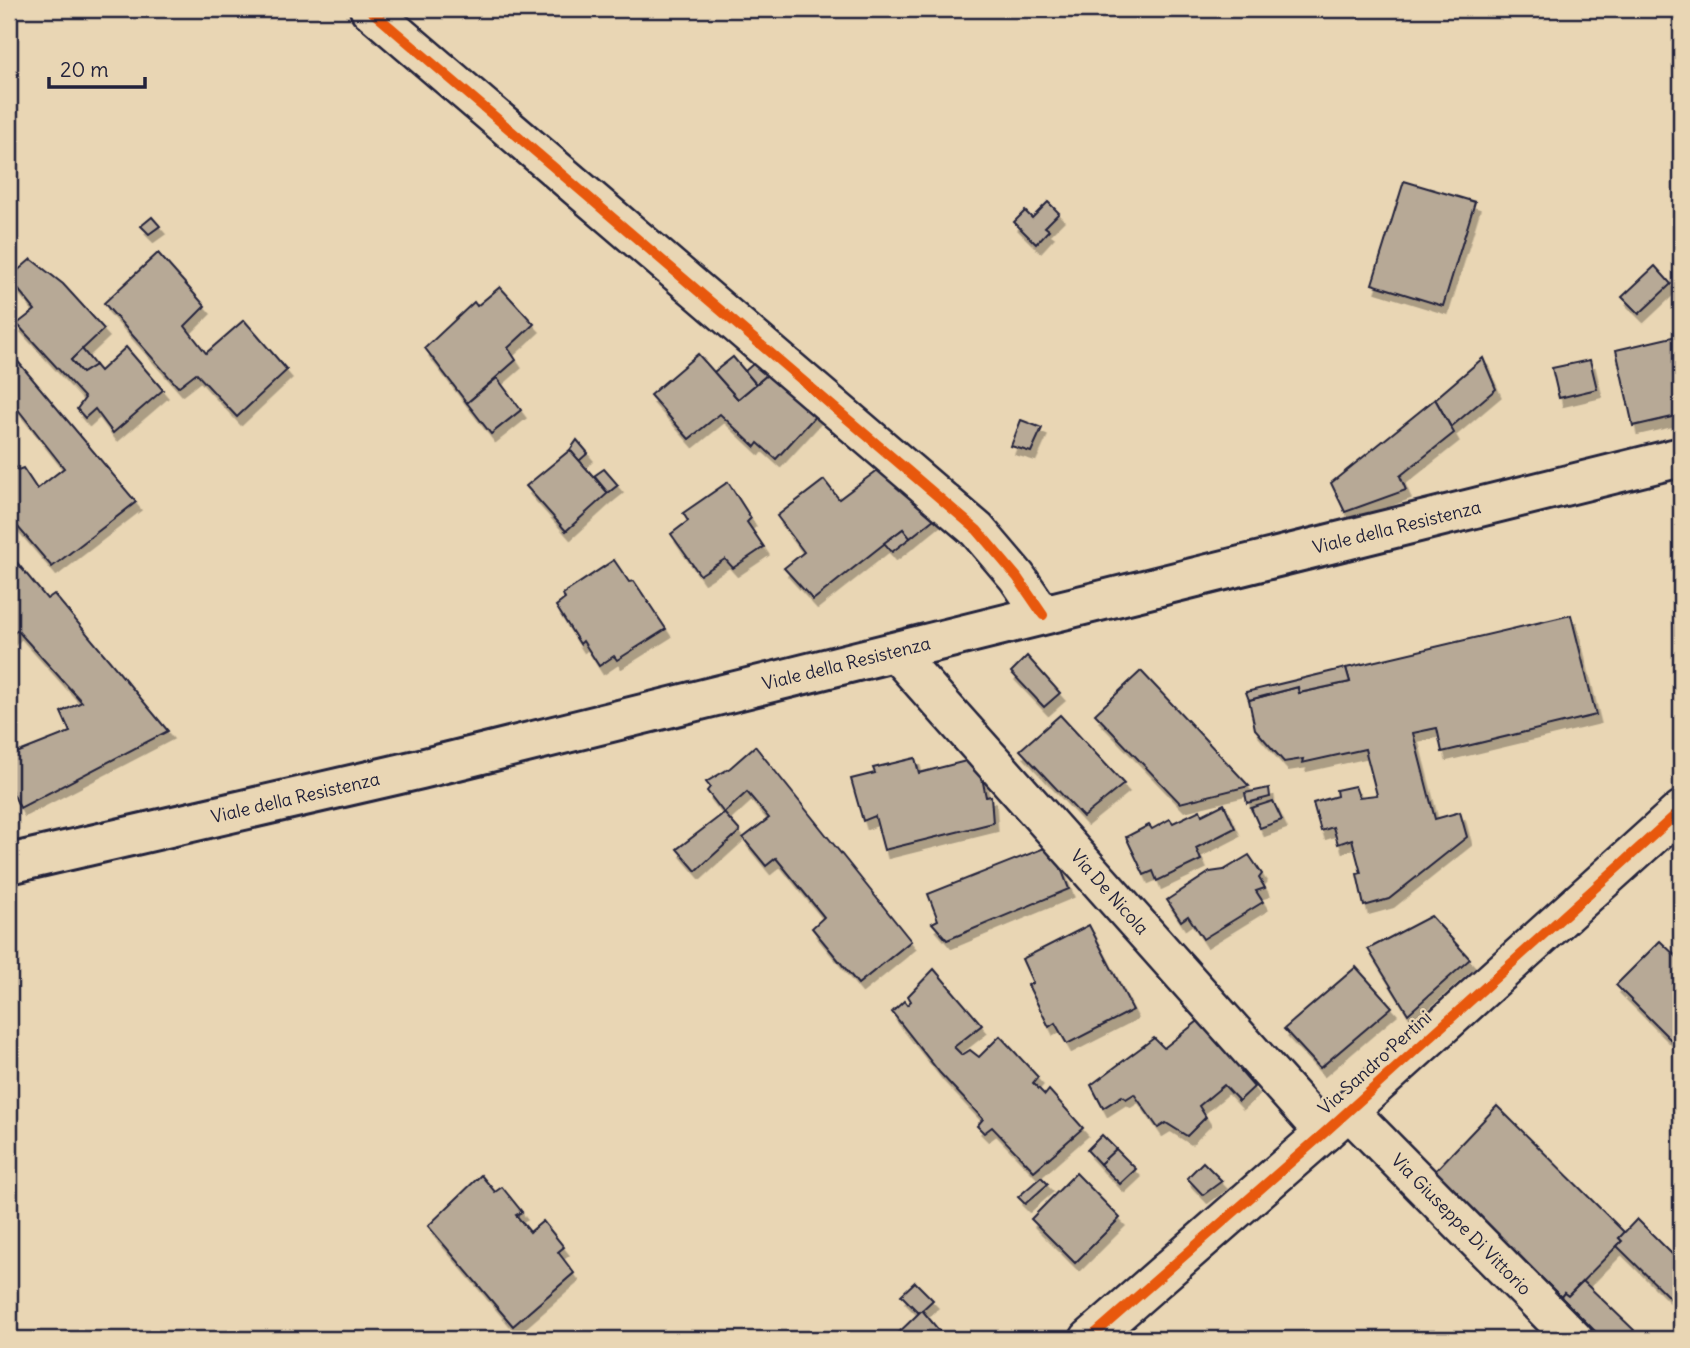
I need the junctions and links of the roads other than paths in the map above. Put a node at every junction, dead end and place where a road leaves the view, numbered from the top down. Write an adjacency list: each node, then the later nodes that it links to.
1 (369, 9): 3 (street)
2 (1681, 457): 3 (main road, Viale della Resistenza)
3 (1044, 615): 4 (main road, Viale della Resistenza)
4 (895, 652): 6 (main road, Viale della Resistenza); 7 (street, Via De Nicola)
5 (1681, 810): 7 (street, Via Sandro Pertini)
6 (9, 864)
7 (1336, 1122): 8 (street, Via Sandro Pertini); 9 (street, Via Giuseppe Di Vittorio)
8 (1089, 1339)
9 (1574, 1339)

